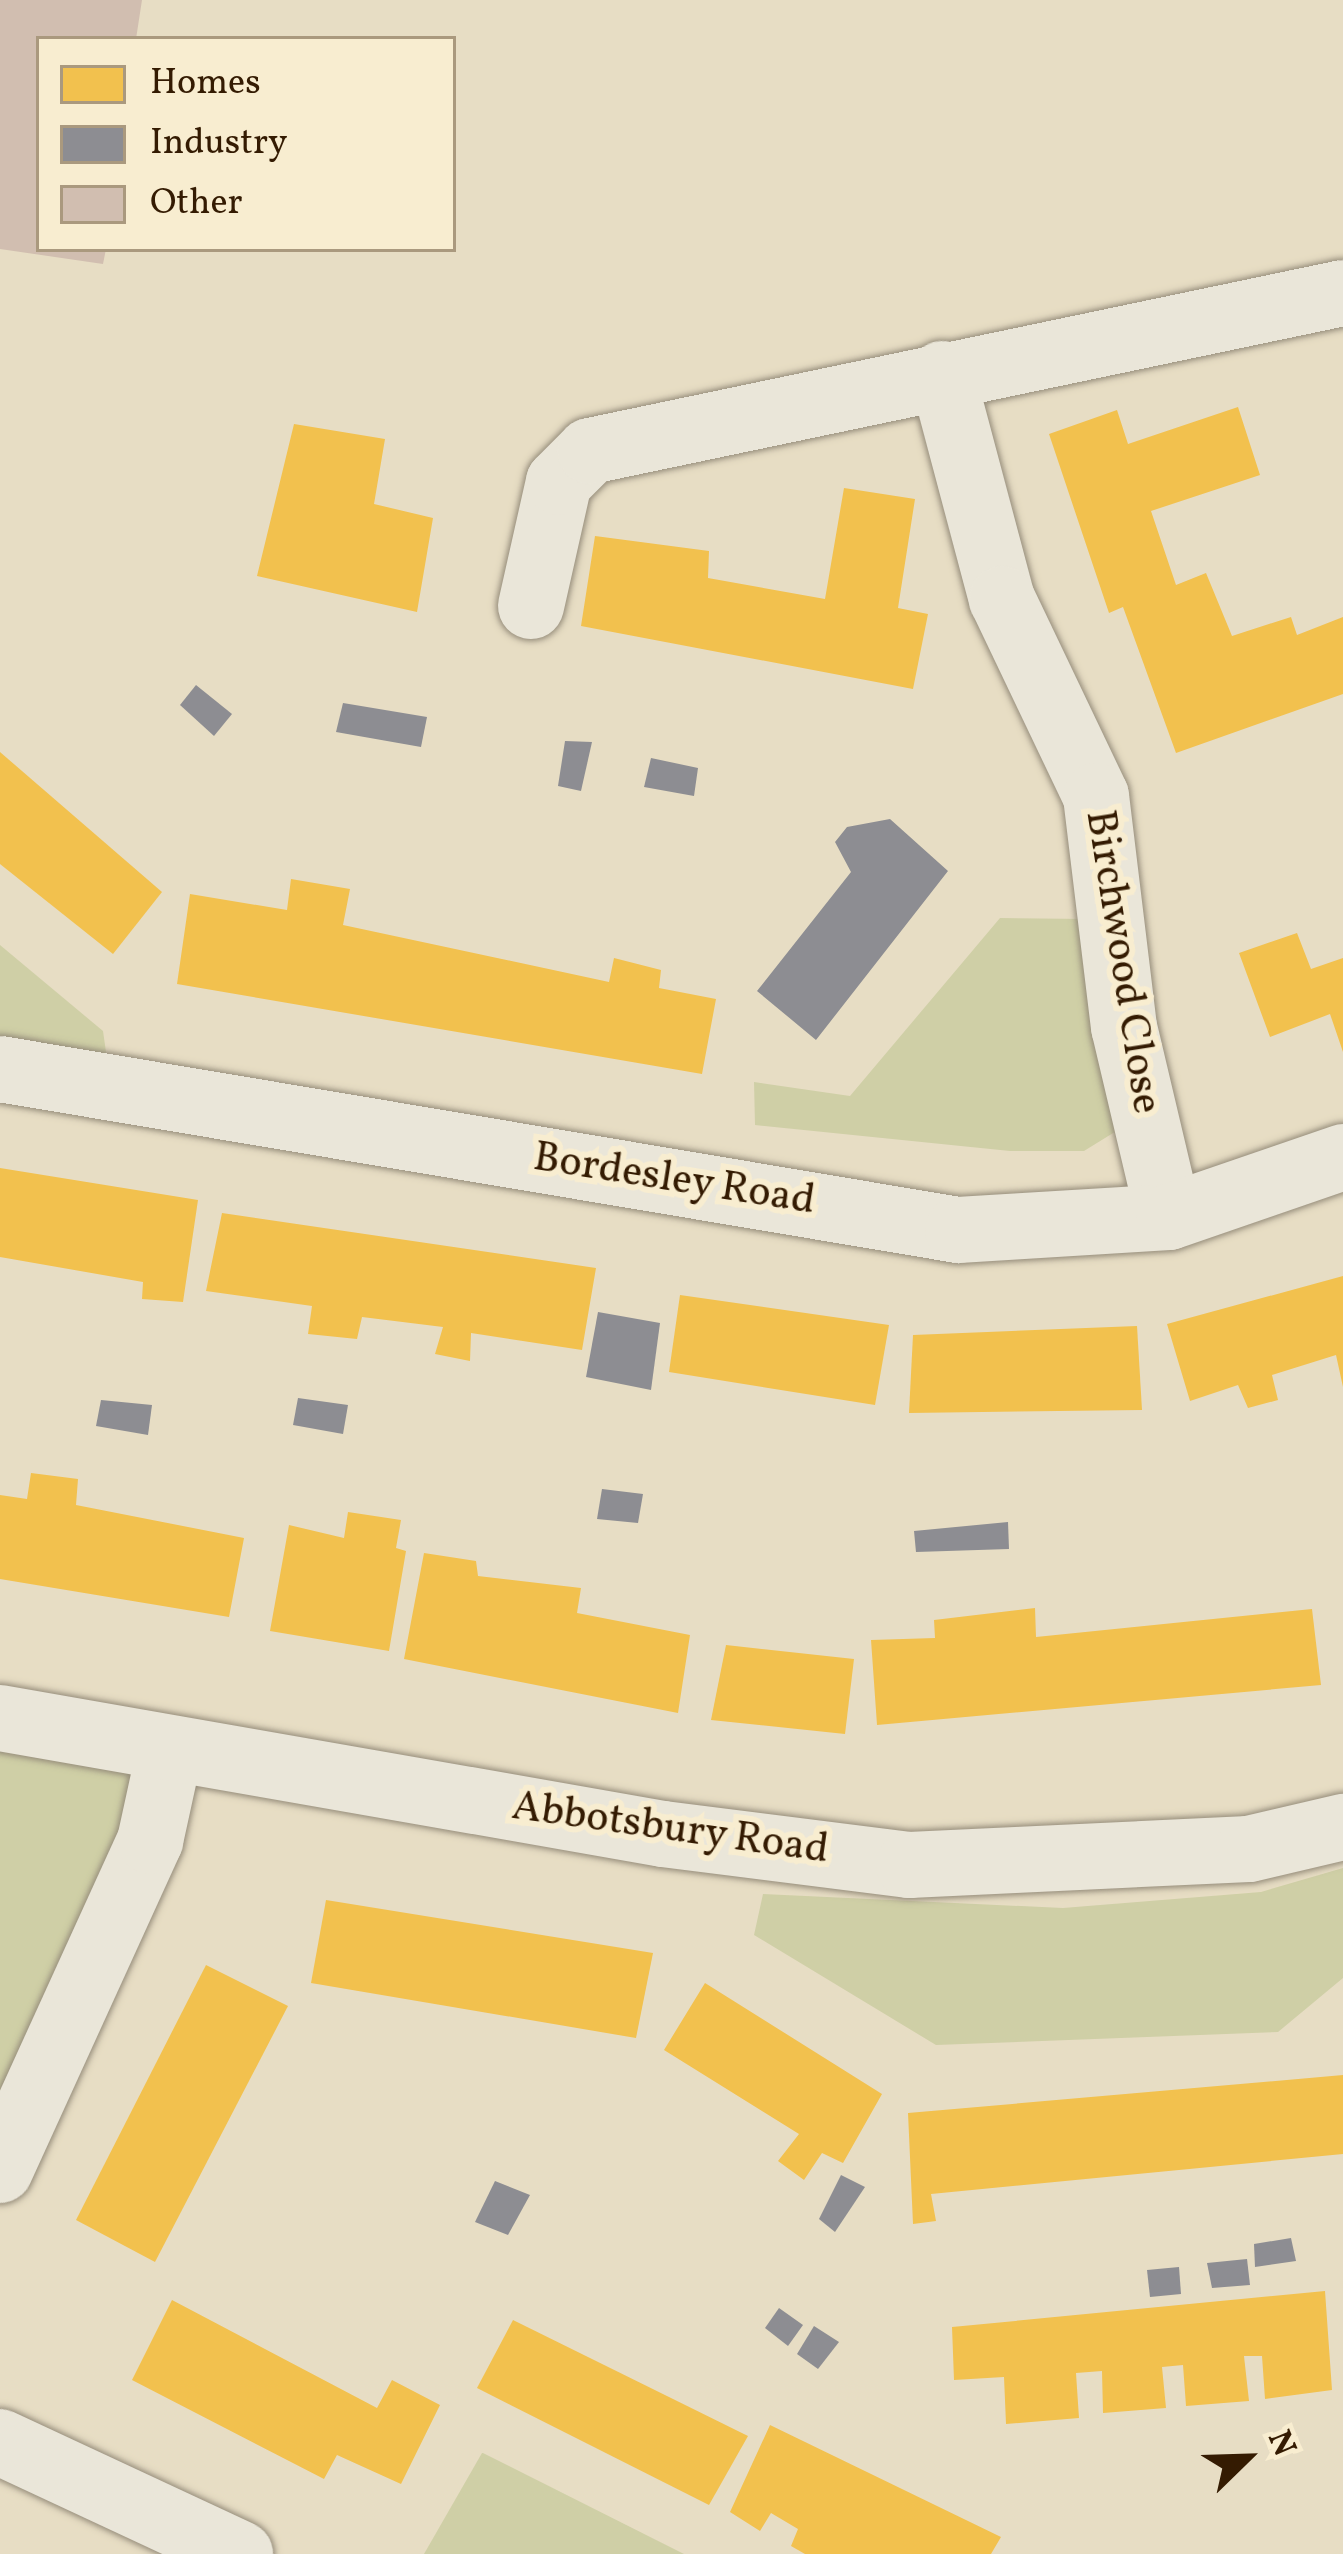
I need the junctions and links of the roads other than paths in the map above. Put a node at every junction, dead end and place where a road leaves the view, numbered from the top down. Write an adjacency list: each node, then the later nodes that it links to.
1 (1343, 293): 2 (street)
2 (942, 374): 3 (street); 6 (street, Birchwood Close)
3 (531, 606)
4 (0, 1069): 6 (street, Bordesley Road)
5 (1343, 1157): 6 (street, Bordesley Road)
6 (1169, 1216)
7 (0, 1718): 8 (street, Abbotsbury Road)
8 (170, 1749): 9 (street, Abbotsbury Road); 10 (street)
9 (1343, 1826)
10 (0, 2170)
11 (0, 2442): 12 (street)
12 (241, 2554)

